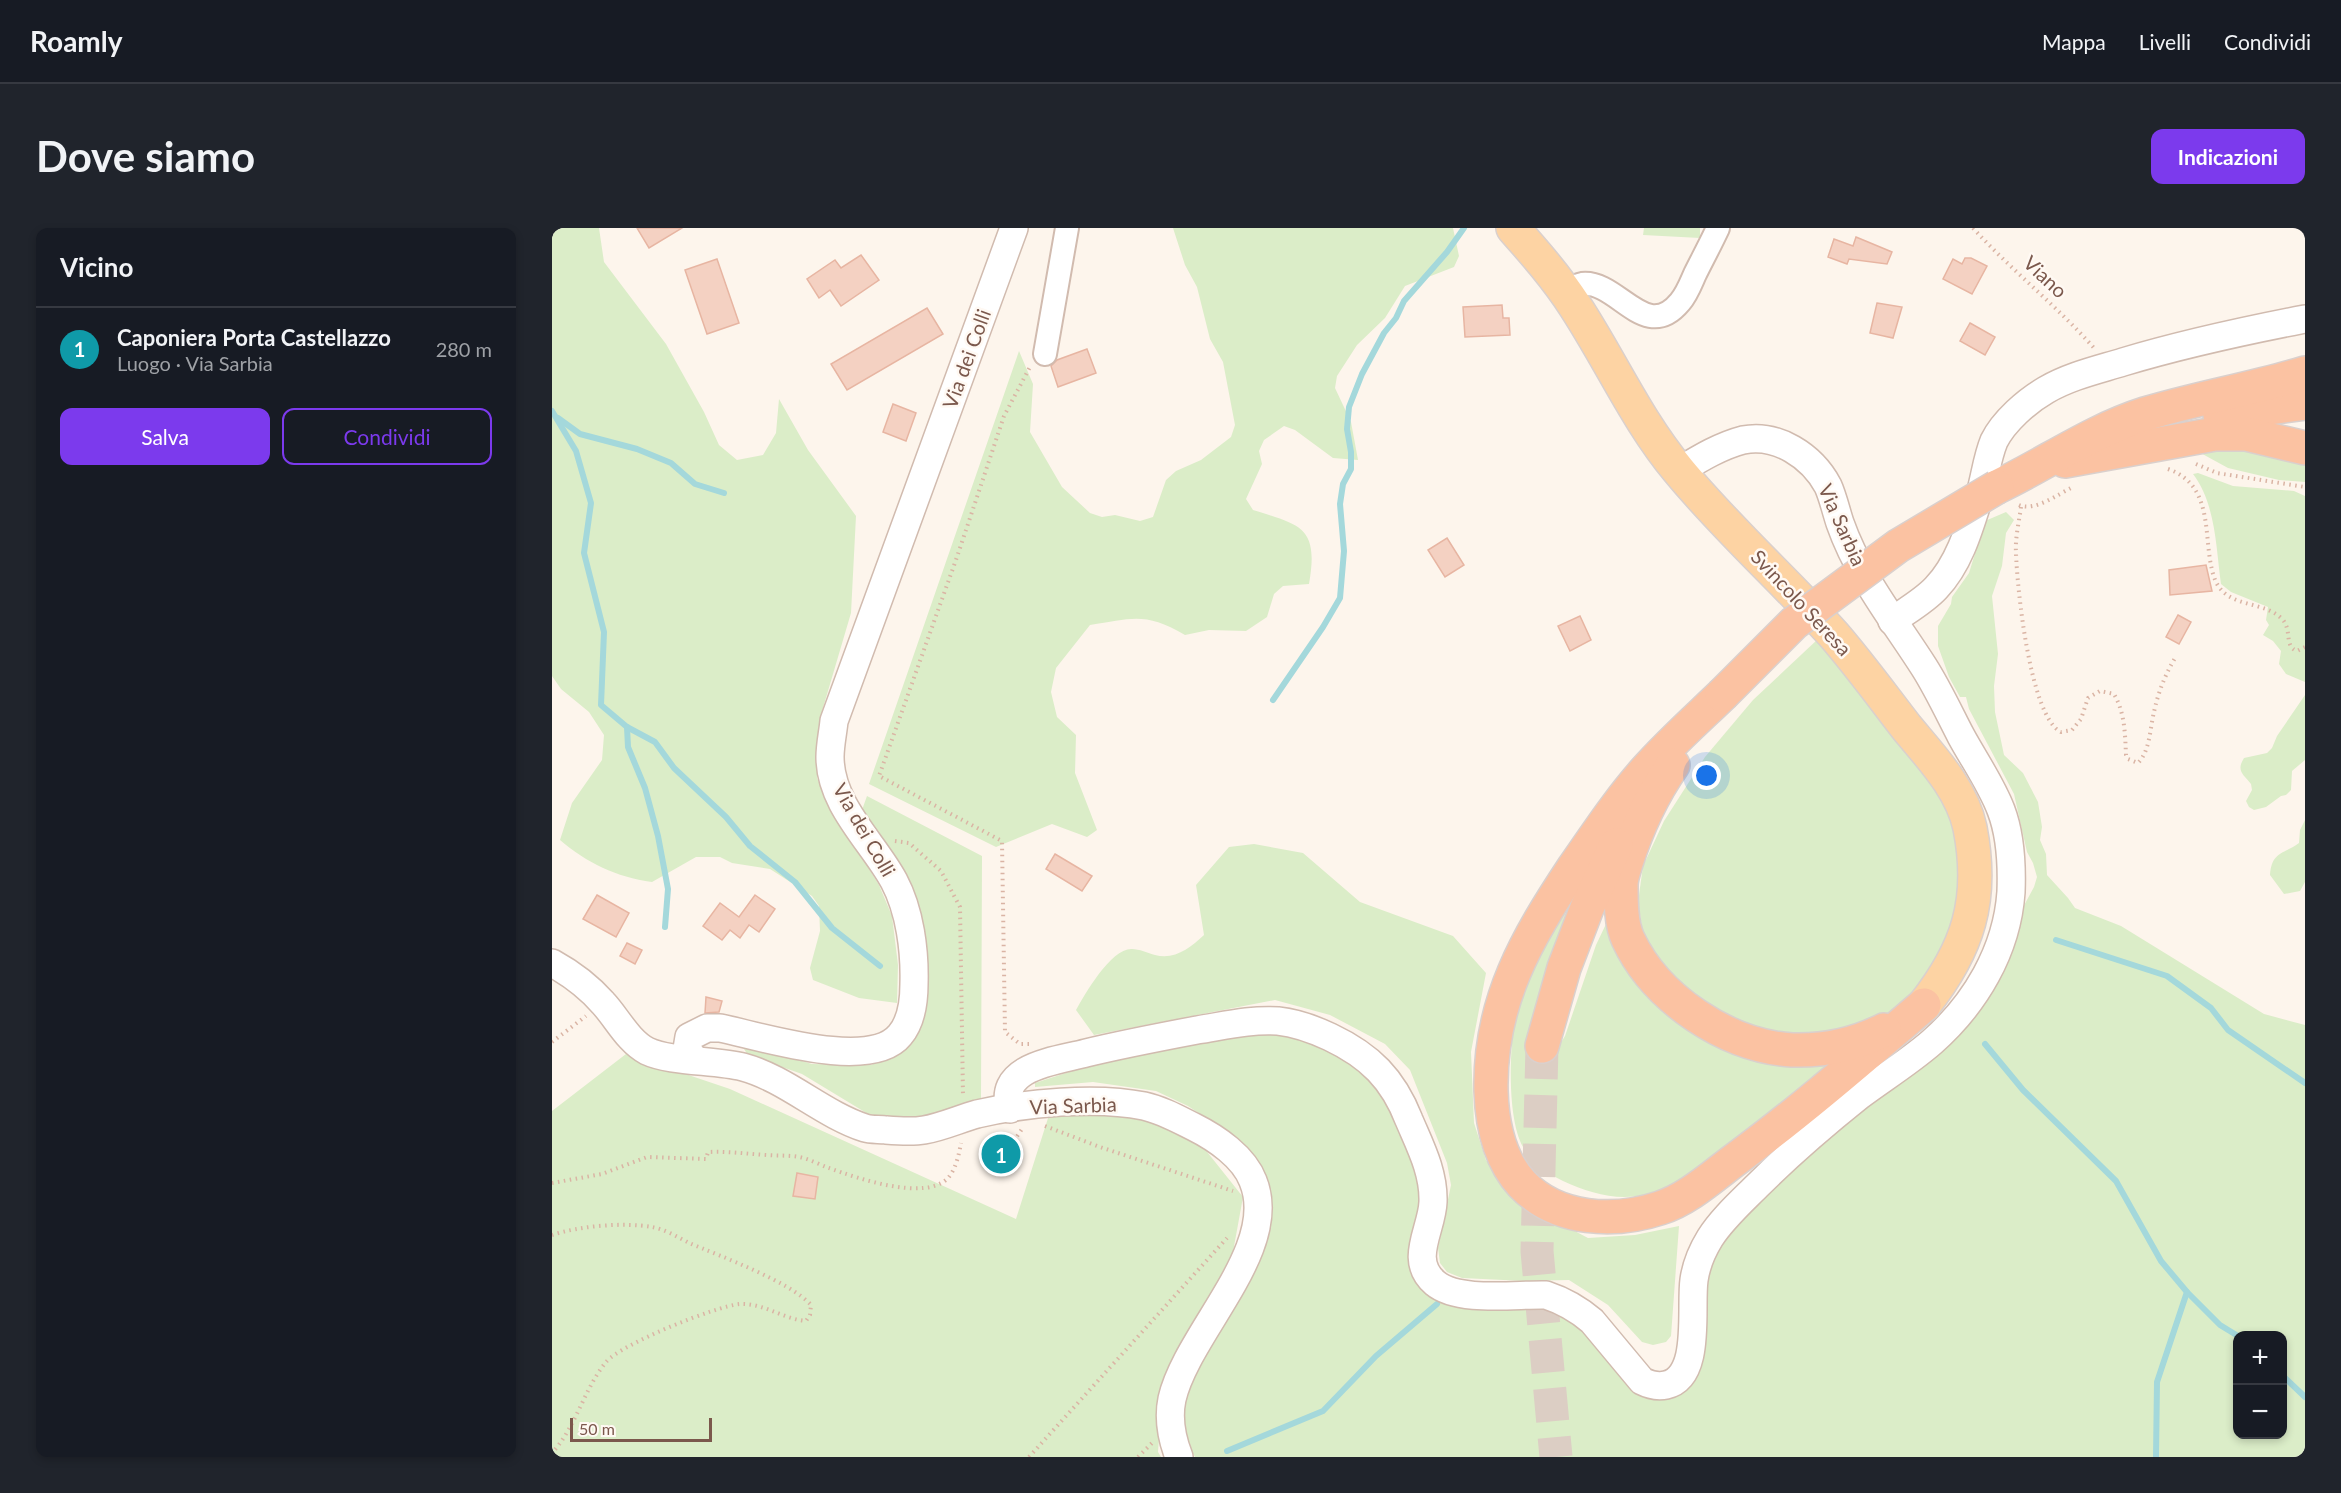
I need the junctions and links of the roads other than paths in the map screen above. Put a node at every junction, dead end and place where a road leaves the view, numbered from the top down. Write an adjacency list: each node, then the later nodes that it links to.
1 (1014, 228): 17 (street, Via dei Colli)
2 (1067, 228): 7 (street)
3 (1513, 228): 5 (main road, Svincolo Seresa)
4 (1718, 228): 5 (street)
5 (1566, 292): 11 (main road, Svincolo Seresa)
6 (2305, 319): 12 (street)
7 (1045, 354)
8 (2300, 384): 10 (highway)
9 (2305, 448): 10 (highway)
10 (2042, 465): 13 (highway, bridge)
11 (1679, 471): 12 (street, Via Sarbia); 15 (main road, Svincolo Seresa)
12 (1892, 621): 18 (street, Via Sarbia)
13 (1722, 695): 15 (highway); 15 (highway); 16 (highway)
14 (552, 963): 17 (street)
15 (1924, 1005)
16 (1542, 1046)
17 (694, 1059): 18 (street, Via Sarbia)
18 (1017, 1117): 19 (street, Via Sarbia)
19 (1179, 1457)

